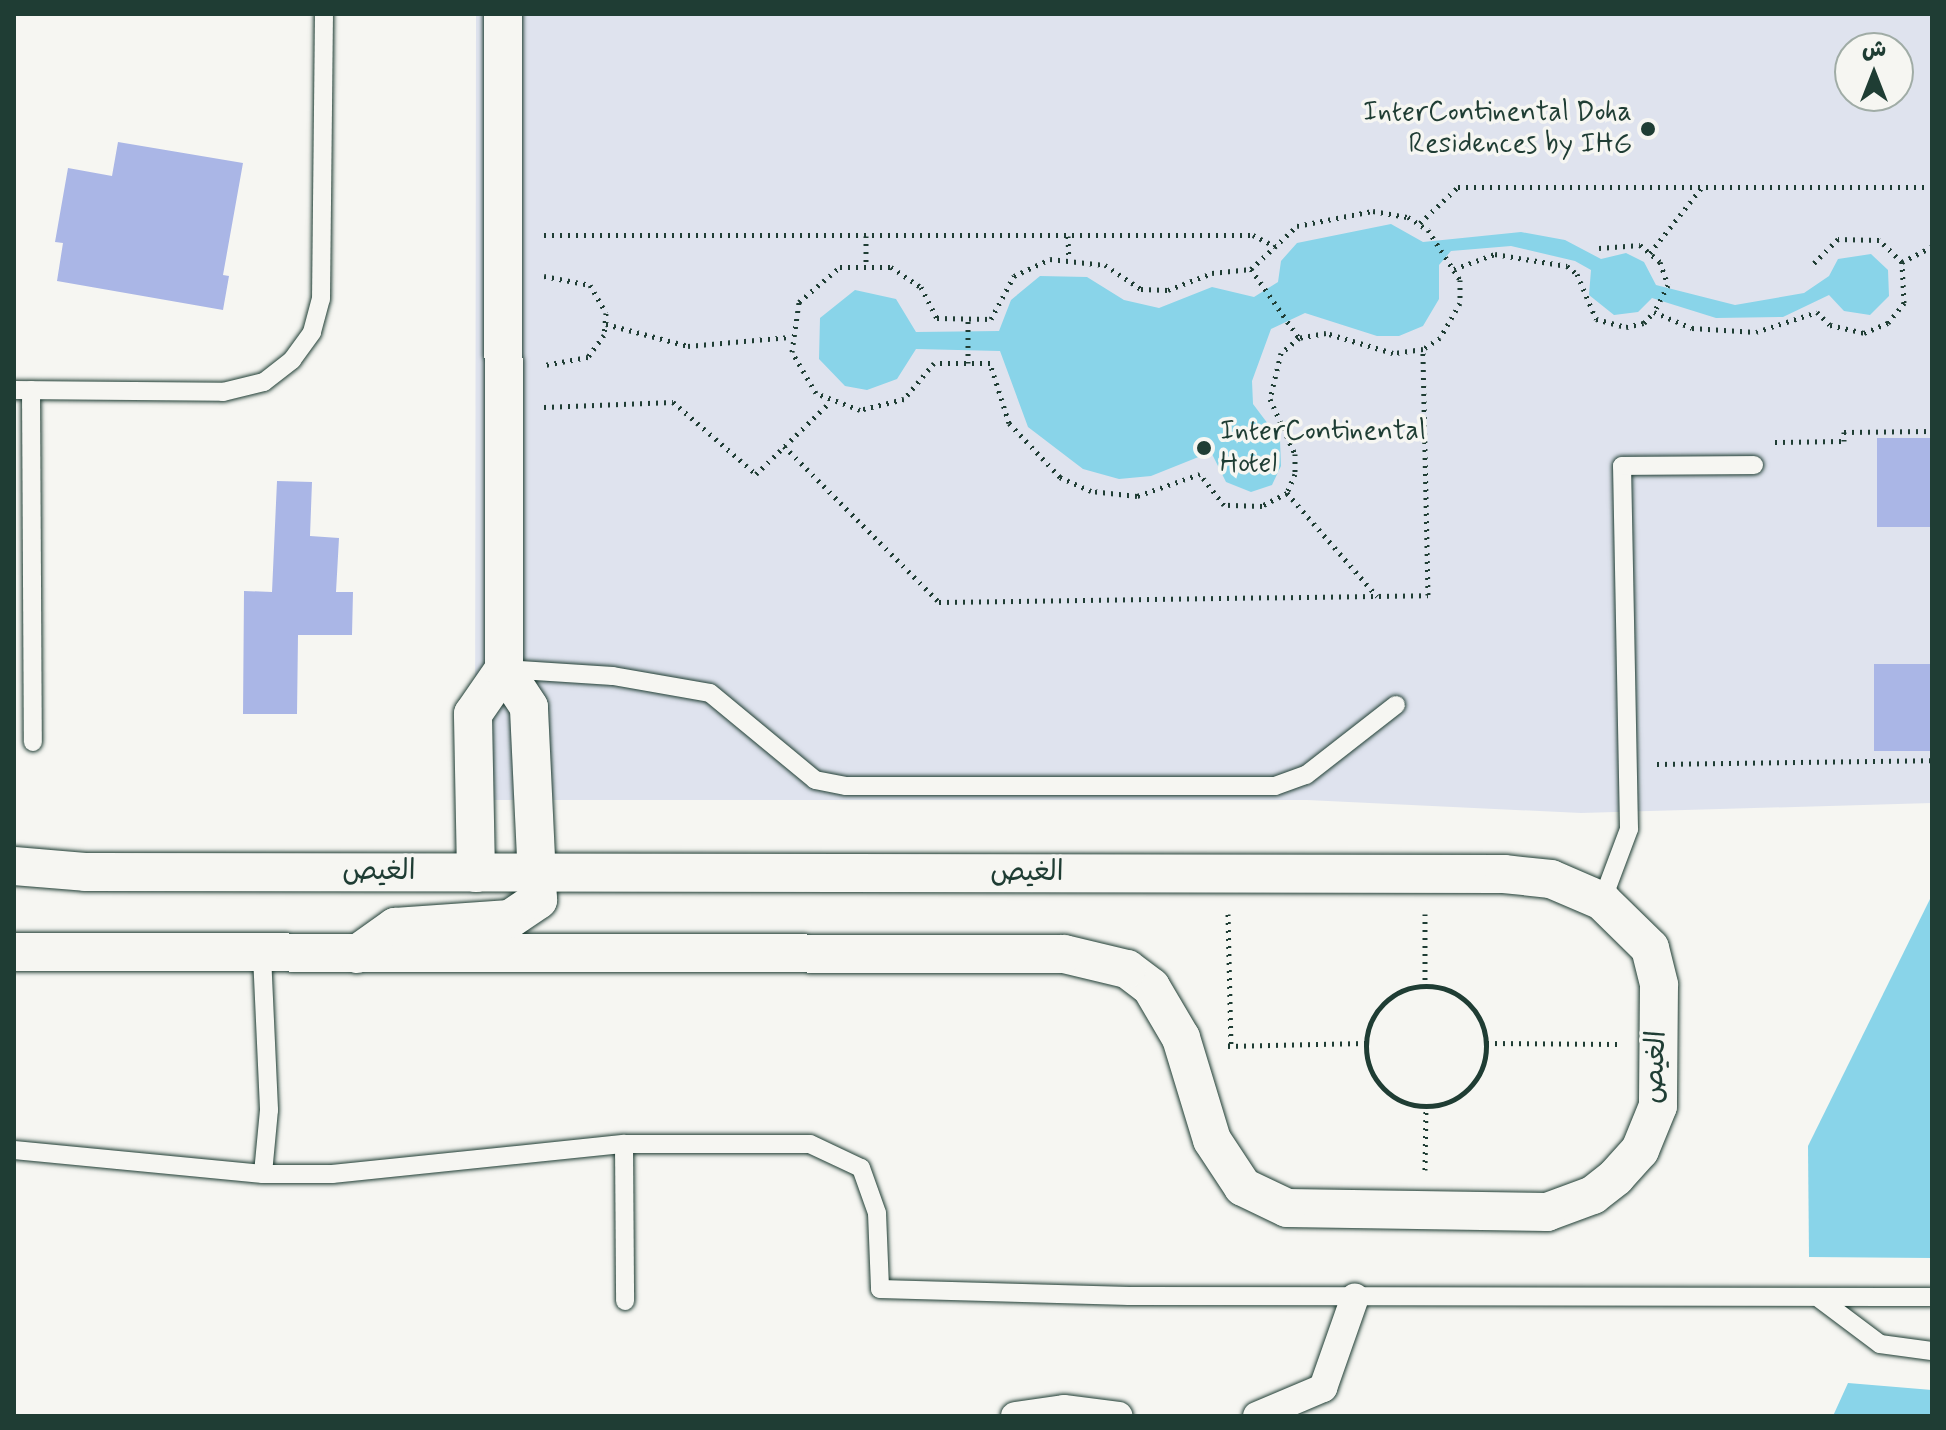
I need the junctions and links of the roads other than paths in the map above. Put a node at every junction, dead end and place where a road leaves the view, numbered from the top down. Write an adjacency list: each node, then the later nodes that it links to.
1 (324, 14): 3 (lane)
2 (503, 14): 5 (street)
3 (22, 390): 7 (lane)
4 (1754, 465): 11 (lane)
5 (504, 669): 6 (lane); 9 (street); 10 (street)
6 (1396, 705)
7 (33, 742)
8 (14, 866): 10 (street, الغيص)
9 (541, 872): 10 (street, الغيص); 11 (street, الغيص); 13 (street)
10 (476, 873)
11 (1602, 901): 13 (street, الغيص)
12 (14, 952): 14 (street, الغيص)
13 (357, 954): 14 (street, الغيص)
14 (262, 955): 17 (lane)
15 (624, 1144): 17 (lane); 18 (lane); 21 (lane)
16 (14, 1150): 17 (lane)
17 (263, 1174)
18 (1355, 1297): 20 (lane); 25 (street)
19 (1932, 1297): 20 (lane)
20 (1820, 1299): 22 (lane)
21 (625, 1301)
22 (1932, 1351)
23 (1015, 1416): 24 (street)
24 (1119, 1416)
25 (1257, 1416)

